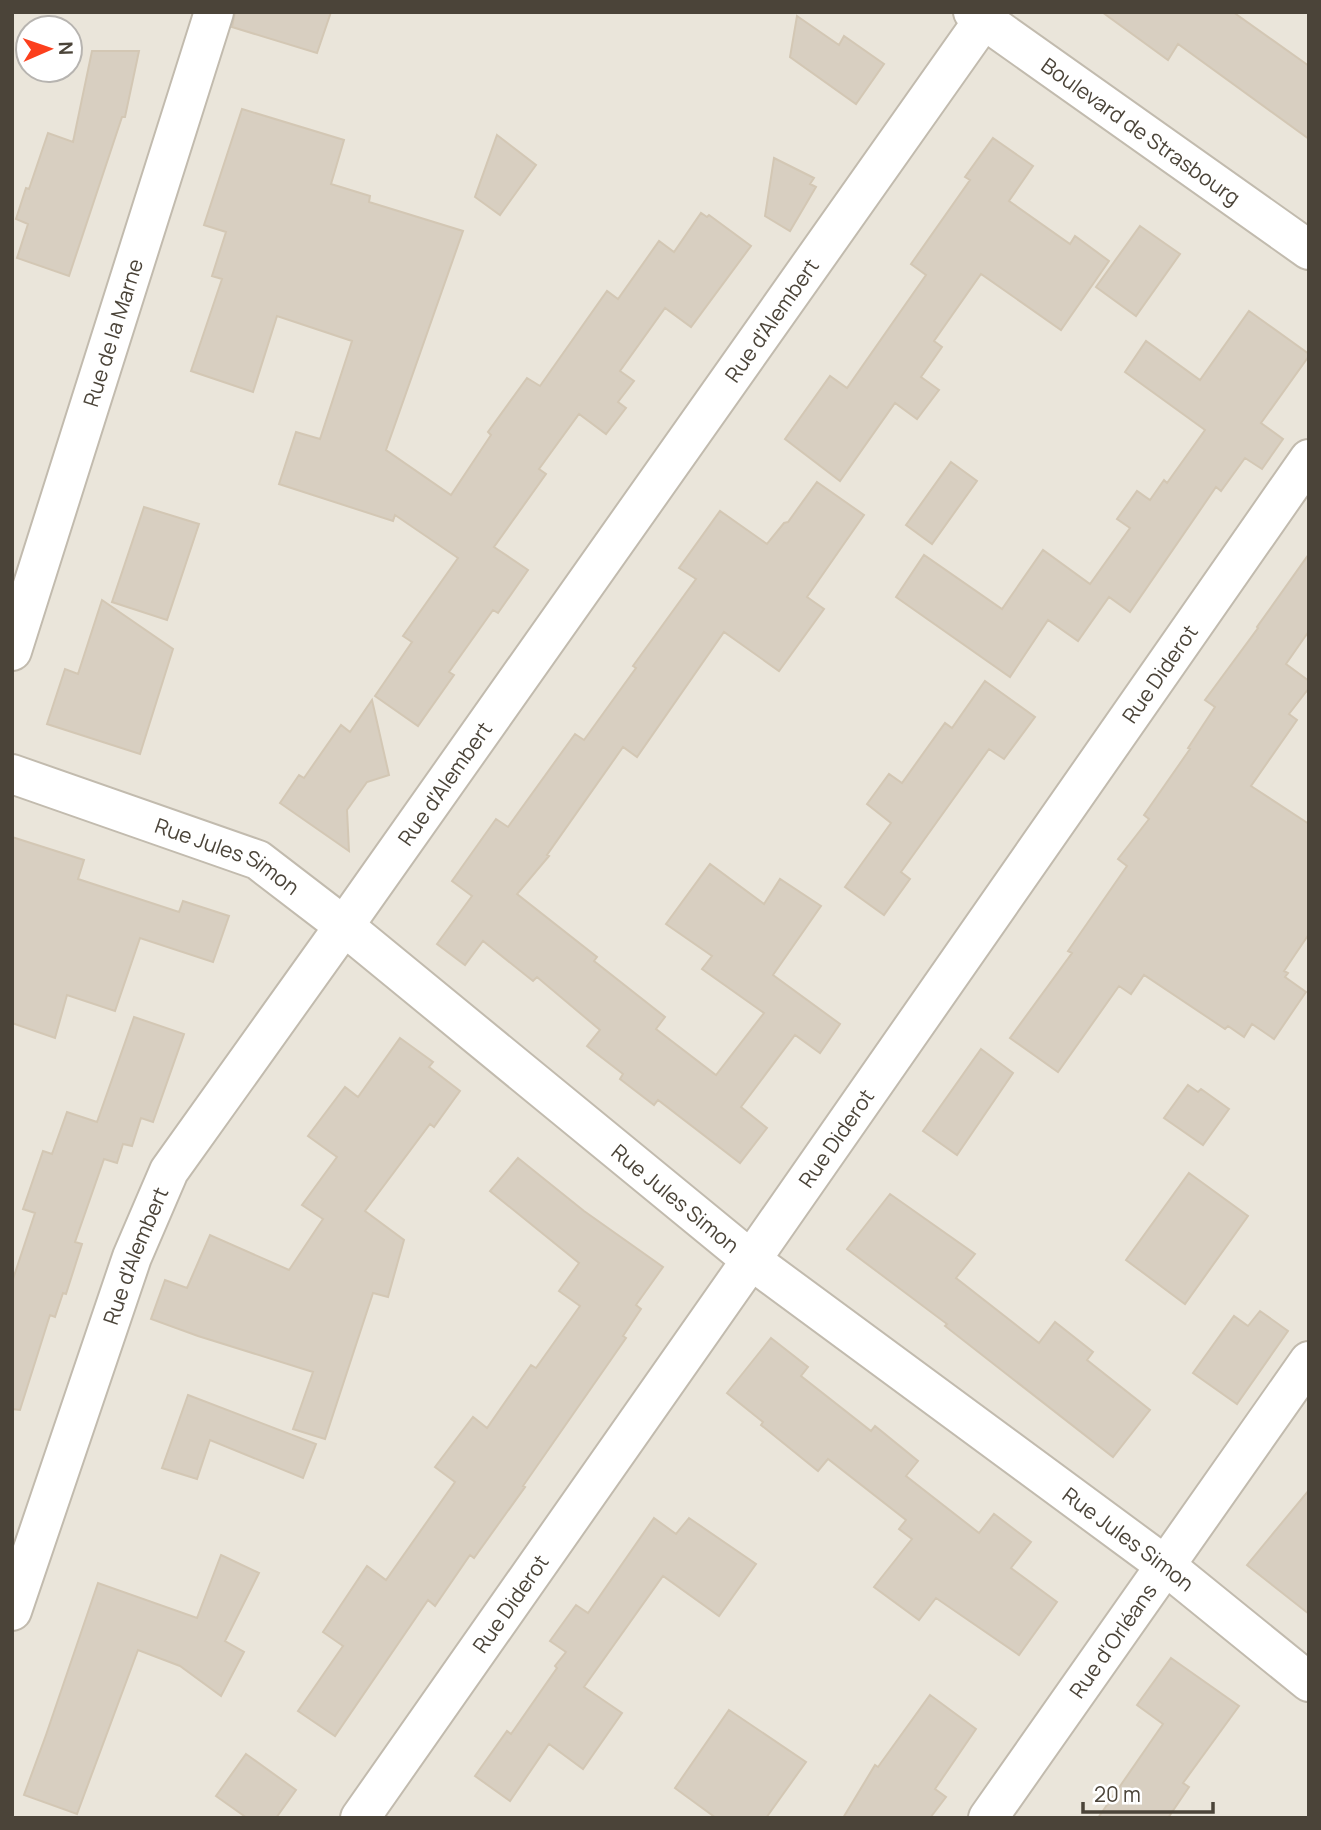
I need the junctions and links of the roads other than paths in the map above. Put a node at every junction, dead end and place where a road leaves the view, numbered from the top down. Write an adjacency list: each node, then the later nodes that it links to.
1 (214, 12): 5 (street, Rue de la Marne)
2 (982, 15): 3 (street, Boulevard de Strasbourg); 7 (street, Rue d'Alembert)
3 (1309, 250)
4 (1309, 458): 8 (street, Rue Diderot)
5 (12, 651)
6 (12, 774): 7 (street, Rue Jules Simon)
7 (344, 926): 8 (street, Rue Jules Simon); 11 (street, Rue d'Alembert)
8 (751, 1260): 10 (street, Rue Jules Simon); 13 (street, Rue Diderot)
9 (1309, 1361): 10 (street, Rue d'Orléans)
10 (1166, 1566): 12 (street, Rue Jules Simon); 14 (street, Rue d'Orléans)
11 (12, 1611)
12 (1309, 1682)
13 (360, 1818)
14 (988, 1818)

